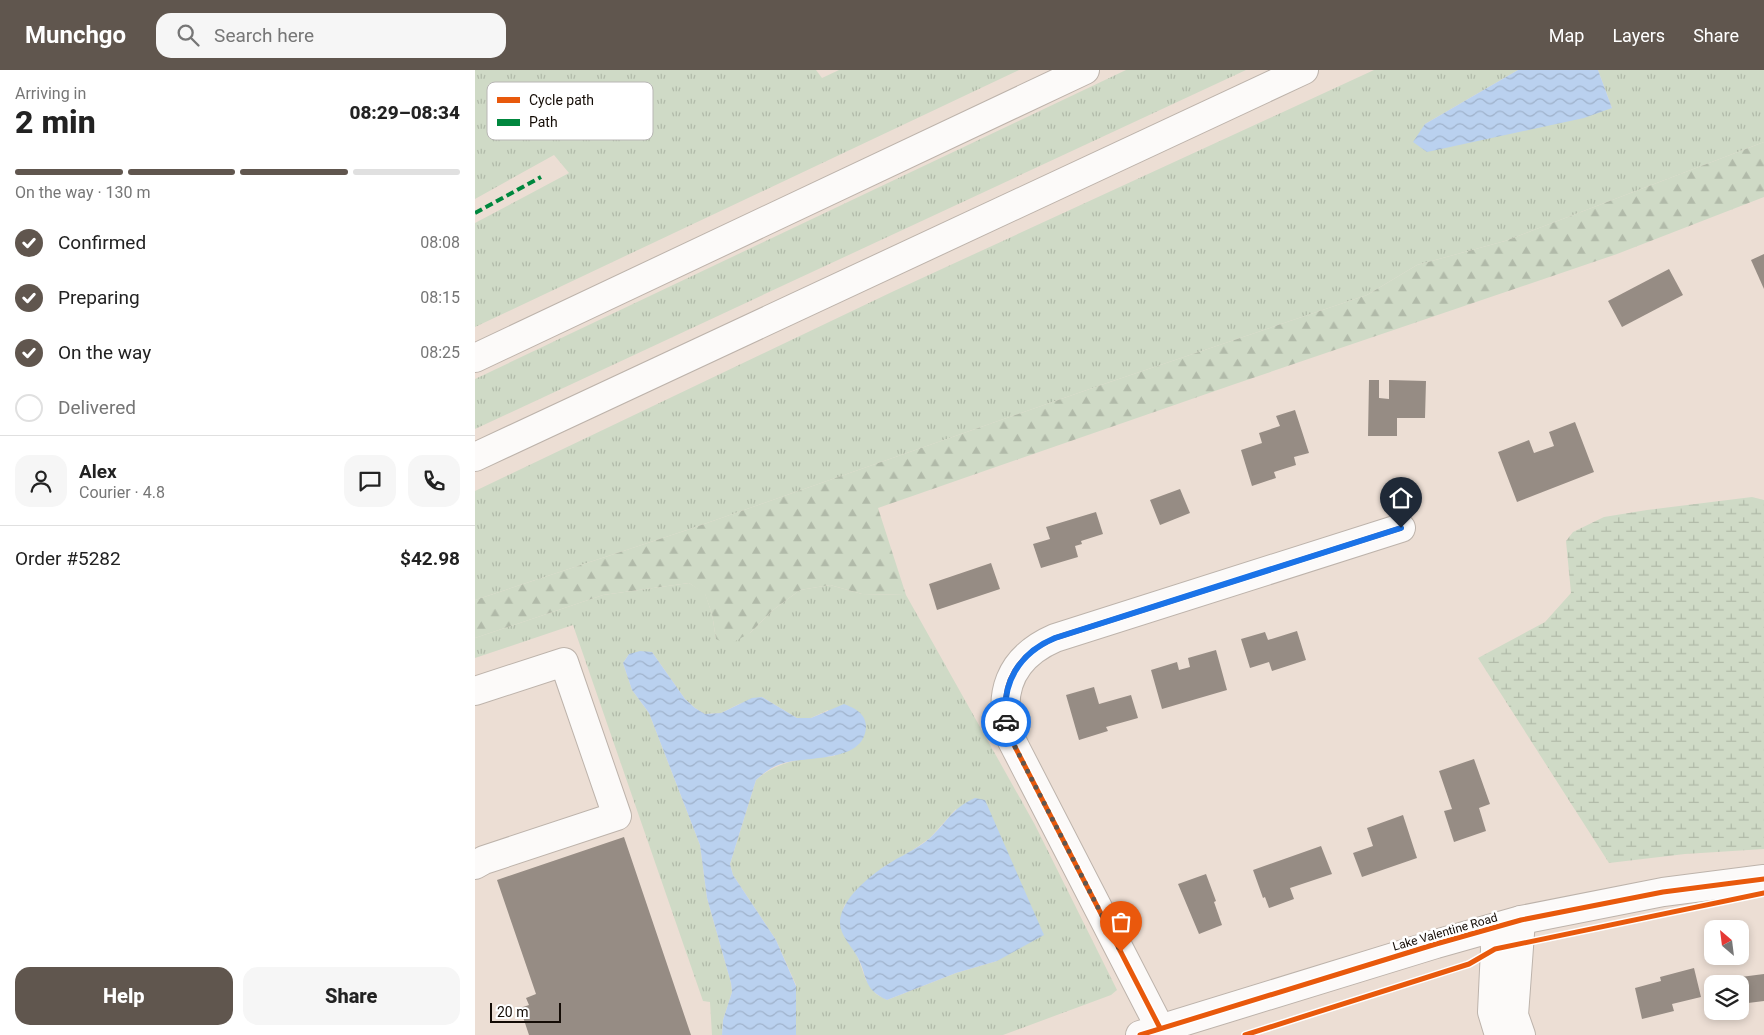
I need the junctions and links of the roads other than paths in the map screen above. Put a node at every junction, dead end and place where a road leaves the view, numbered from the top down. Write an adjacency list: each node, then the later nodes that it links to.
1 (1085, 70): 3 (main road)
2 (1304, 70): 4 (main road)
3 (475, 358)
4 (475, 457)
5 (1401, 528): 11 (main road)
6 (475, 691): 7 (main road)
7 (475, 866)
8 (1764, 879): 9 (main road, Lake Valentine Road)
9 (1521, 920): 10 (main road, Lake Valentine Road); 13 (main road)
10 (1493, 928): 11 (main road, Lake Valentine Road); 12 (main road)
11 (1150, 1032)
12 (1499, 1035)
13 (1521, 1035)

